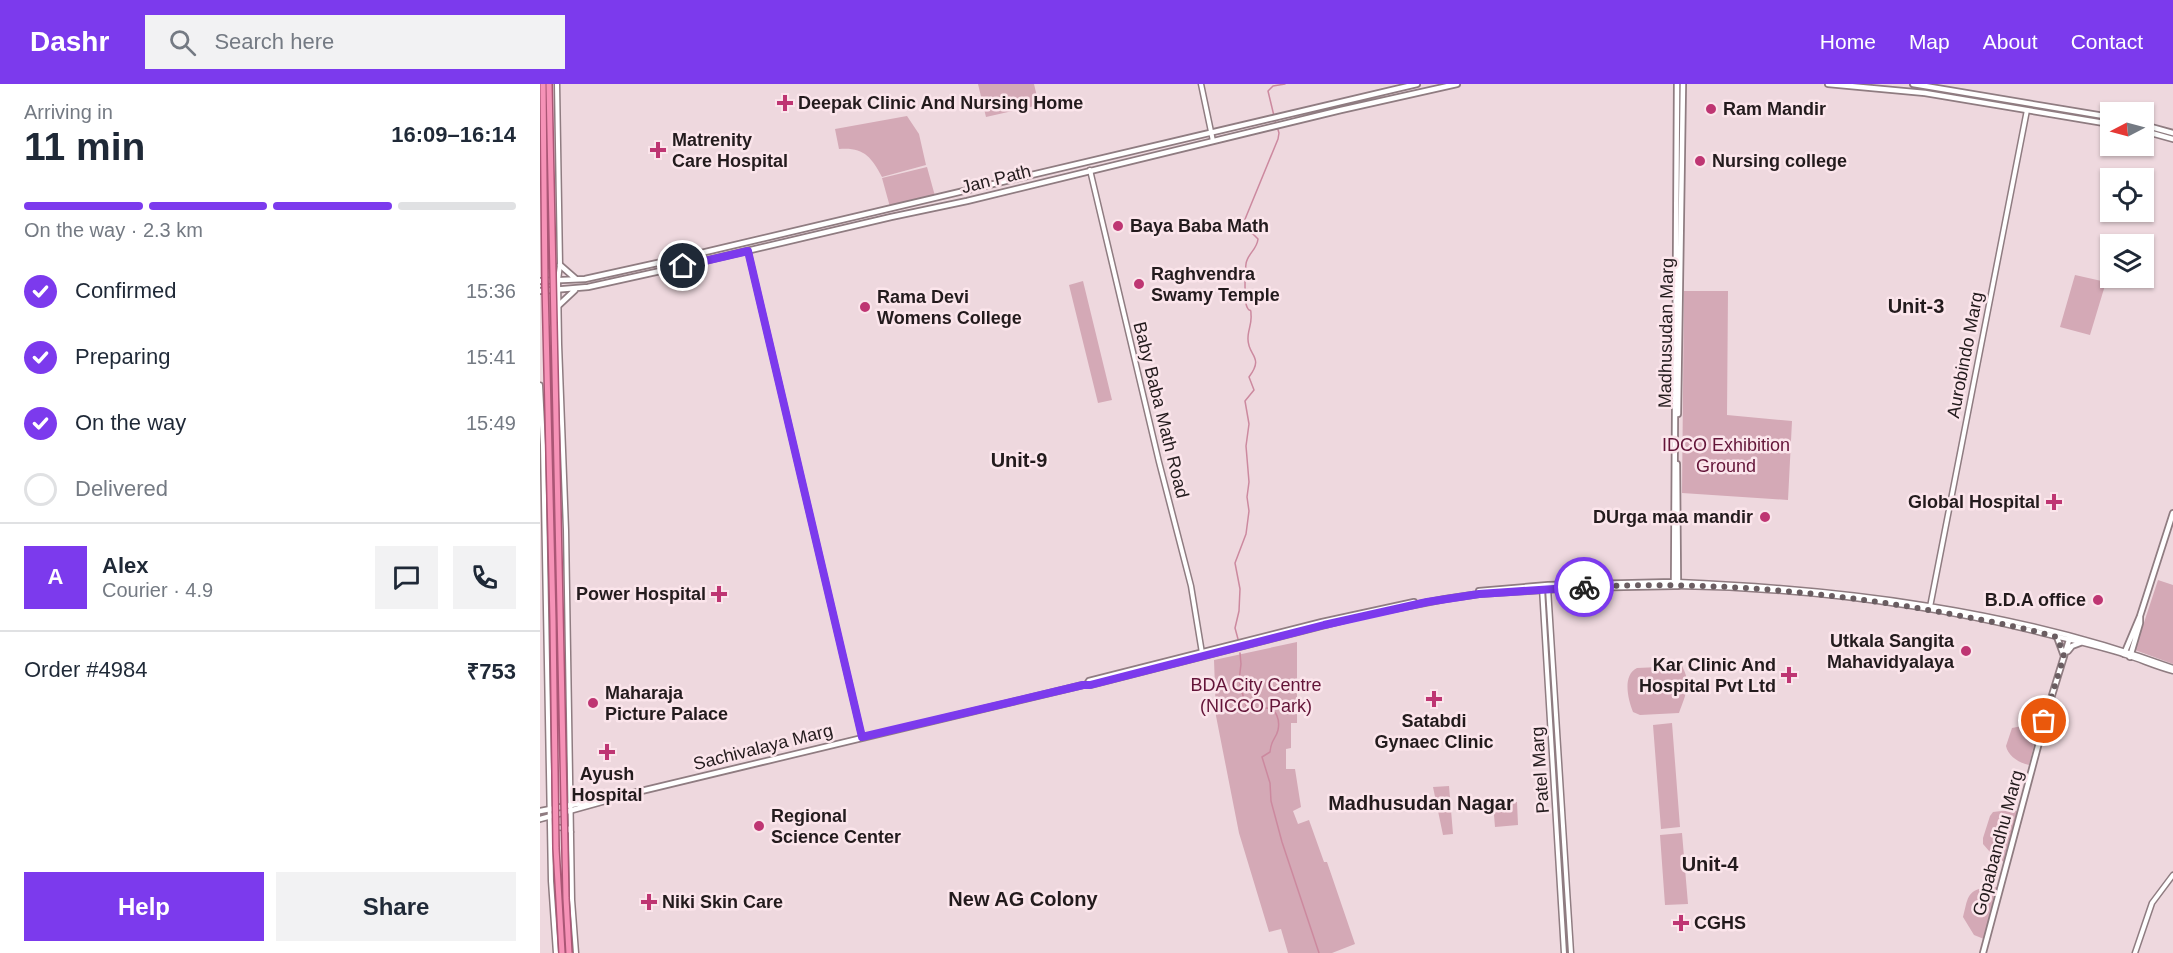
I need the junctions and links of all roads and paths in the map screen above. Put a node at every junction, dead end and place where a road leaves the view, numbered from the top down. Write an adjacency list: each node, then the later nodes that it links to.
1 (543, 84): 57 (highway, bridge)
2 (549, 84): 58 (highway, bridge)
3 (557, 84): 22 (street)
4 (1201, 84): 15 (street)
5 (1417, 84): 15 (main road, Jan Path)
6 (1457, 84): 19 (main road, Jan Path)
7 (1677, 84): 32 (main road, Madhusudan Marg)
8 (1683, 84): 32 (main road, Madhusudan Marg)
9 (1828, 84): 11 (main road)
10 (1913, 84): 12 (main road)
11 (2027, 109): 13 (main road); 34 (street, Aurobindo Marg)
12 (2100, 115)
13 (2100, 122)
14 (2154, 127): 17 (main road)
15 (1211, 133): 19 (street); 24 (main road, Jan Path)
16 (2154, 134): 18 (main road)
17 (2173, 134)
18 (2173, 139)
19 (1213, 141): 20 (main road, Jan Path)
20 (1090, 170): 21 (main road, Jan Path); 40 (street, Baby Baba Math Road)
21 (748, 251): 26 (main road, Jan Path); 44 (street)
22 (560, 265): 23 (street); 24 (main road)
23 (558, 280): 24 (main road, Jan Path); 25 (main road, Jan Path); 27 (street)
24 (576, 280)
25 (540, 281)
26 (578, 289): 27 (main road, Jan Path); 29 (main road)
27 (558, 290): 28 (main road, Jan Path); 29 (street)
28 (540, 291)
29 (559, 305): 45 (street)
30 (540, 385): 47 (street)
31 (2173, 513): 35 (main road)
32 (1676, 584): 33 (main road, Sachivalaya Marg); 34 (street, Sachivalaya Marg); 36 (street, Sachivalaya Marg)
33 (1545, 587): 40 (main road, Sachivalaya Marg); 60 (street, Patel Marg); 61 (street, Patel Marg)
34 (1930, 607): 37 (street, Sachivalaya Marg)
35 (2140, 616): 39 (main road); 41 (main road)
36 (2057, 637): 37 (street, Sachivalaya Marg); 42 (main road)
37 (2070, 639): 38 (street, Sachivalaya Marg); 39 (street, Sachivalaya Marg); 42 (main road, Gopabandhu Marg)
38 (2080, 643): 39 (street, Sachivalaya Marg); 42 (main road)
39 (2124, 652): 41 (street, Sachivalaya Marg)
40 (1203, 655): 44 (main road, Sachivalaya Marg)
41 (2131, 655): 43 (street, Sachivalaya Marg)
42 (2064, 656): 62 (main road, Gopabandhu Marg)
43 (2173, 669)
44 (862, 737): 46 (main road, Sachivalaya Marg)
45 (571, 791): 47 (street); 48 (street)
46 (622, 795): 48 (main road, Sachivalaya Marg); 48 (main road, Sachivalaya Marg)
47 (549, 800): 49 (street)
48 (571, 807): 49 (main road, Sachivalaya Marg); 51 (main road); 54 (street)
49 (549, 809): 50 (main road, Sachivalaya Marg); 51 (street)
50 (540, 811)
51 (549, 816): 52 (main road); 53 (street)
52 (540, 819)
53 (550, 827): 54 (street); 56 (street)
54 (571, 833): 59 (street)
55 (2173, 875): 63 (street)
56 (556, 953)
57 (562, 953)
58 (569, 953)
59 (576, 953)
60 (1564, 953)
61 (1571, 953)
62 (1983, 953)
63 (2135, 953)

